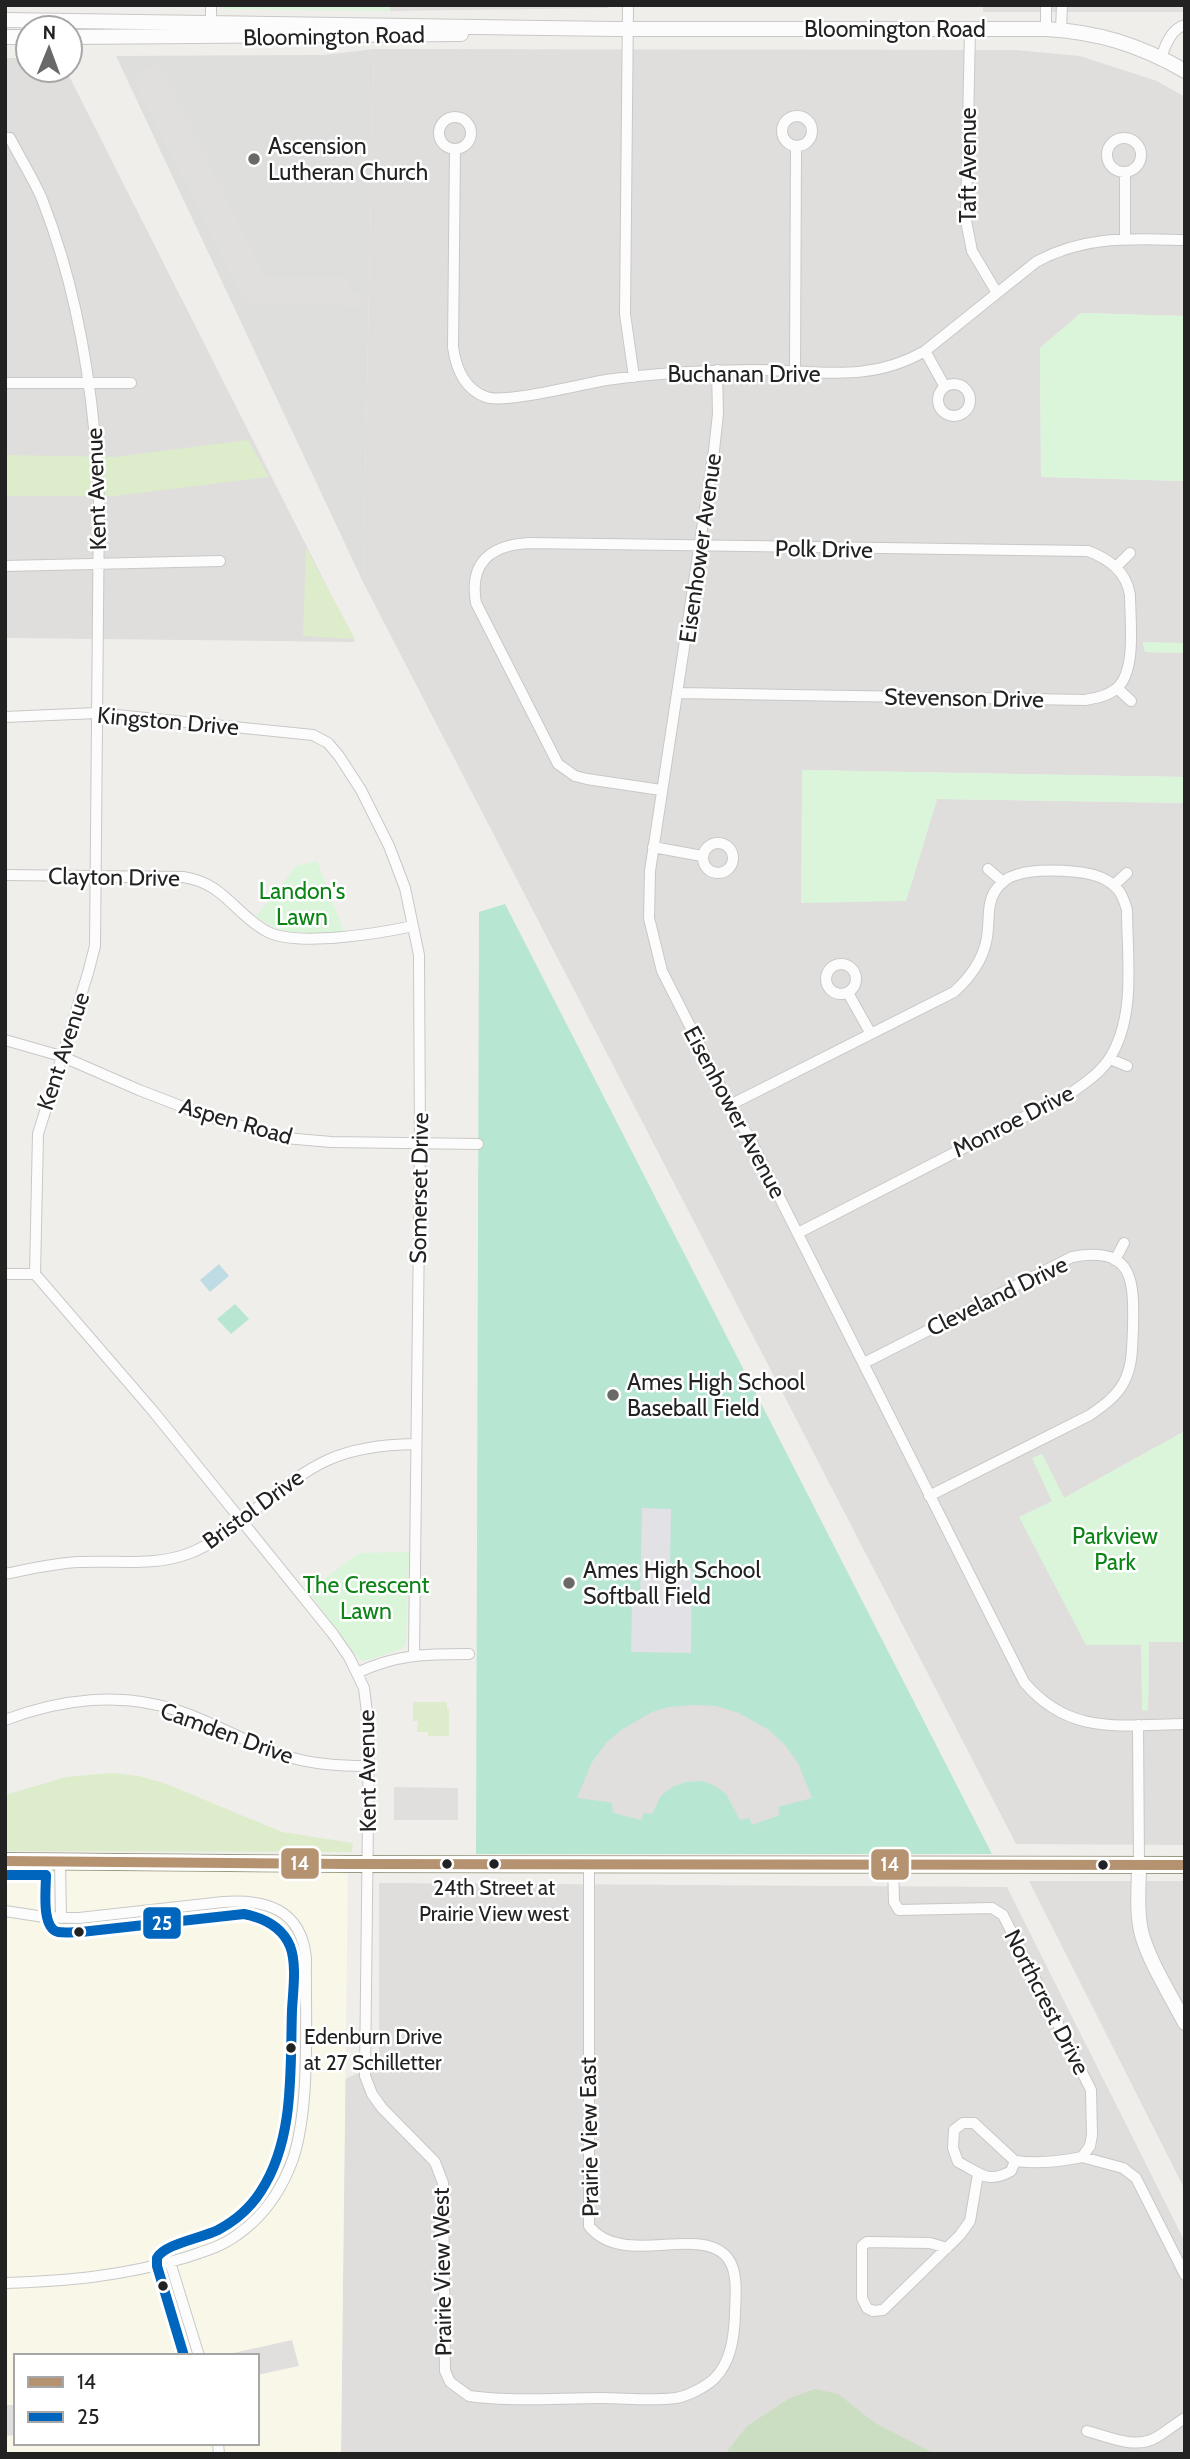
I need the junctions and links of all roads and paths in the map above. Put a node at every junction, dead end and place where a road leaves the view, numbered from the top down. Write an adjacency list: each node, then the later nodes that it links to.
1 (211, 5): 6 (street)
2 (628, 5): 9 (street)
3 (1046, 5): 10 (street)
4 (1062, 5): 12 (street)
5 (5, 20): 6 (street, Bloomington Road)
6 (211, 22): 8 (street, Bloomington Road); 14 (street)
7 (1185, 25): 15 (street)
8 (598, 28): 9 (street, Bloomington Road); 14 (street, Bloomington Road)
9 (627, 29): 11 (street, Bloomington Road); 27 (street)
10 (1046, 29): 11 (street, Bloomington Road); 12 (street, Bloomington Road)
11 (970, 30): 23 (street, Taft Avenue)
12 (1061, 30): 15 (street, Bloomington Road)
13 (84, 37): 14 (street, Bloomington Road)
14 (211, 38)
15 (1161, 57): 16 (street, Bloomington Road)
16 (1185, 71)
17 (7, 138): 29 (street, Kent Avenue)
18 (796, 146): 26 (street)
19 (455, 149): 27 (street, Buchanan Drive)
20 (1125, 172): 21 (street)
21 (1125, 239): 22 (street, Buchanan Drive); 23 (street, Buchanan Drive)
22 (1185, 240)
23 (997, 293): 24 (street, Buchanan Drive)
24 (925, 351): 26 (street, Buchanan Drive); 31 (street)
25 (718, 370): 26 (street, Buchanan Drive); 27 (street, Buchanan Drive); 32 (street, Eisenhower Avenue)
26 (795, 372)
27 (634, 377)
28 (5, 383): 29 (street)
29 (90, 383): 30 (street); 35 (street, Kent Avenue)
30 (131, 383)
31 (945, 387)
32 (700, 547): 37 (street, Polk Drive); 39 (street, Eisenhower Avenue); 44 (street, Polk Drive)
33 (1130, 553): 37 (street)
34 (220, 561): 35 (street)
35 (98, 565): 36 (street); 41 (street, Kent Avenue)
36 (5, 566)
37 (1116, 567): 38 (street)
38 (1117, 688): 39 (street, Stevenson Drive); 40 (street)
39 (679, 693): 44 (street, Eisenhower Avenue)
40 (1131, 701)
41 (97, 713): 42 (street, Kingston Drive); 43 (street, Kingston Drive); 50 (street, Kent Avenue)
42 (5, 716)
43 (328, 743): 53 (street, Somerset Drive)
44 (662, 790): 45 (street, Eisenhower Avenue)
45 (653, 847): 46 (street); 60 (street, Eisenhower Avenue)
46 (702, 856)
47 (988, 869): 51 (street)
48 (1127, 873): 52 (street)
49 (5, 875): 50 (street, Clayton Drive)
50 (95, 877): 53 (street, Clayton Drive); 57 (street, Kent Avenue)
51 (1003, 882): 52 (street); 55 (street)
52 (1114, 885): 58 (street, Monroe Drive)
53 (414, 926): 61 (street, Somerset Drive)
54 (848, 993): 55 (street)
55 (871, 1034): 60 (street)
56 (5, 1040): 57 (street, Aspen Road)
57 (61, 1056): 61 (street, Aspen Road); 67 (street, Kent Avenue)
58 (1110, 1059): 59 (street); 63 (street, Monroe Drive)
59 (1127, 1066)
60 (730, 1105): 63 (street, Eisenhower Avenue)
61 (420, 1142): 62 (street, Aspen Road); 69 (street, Somerset Drive)
62 (478, 1144)
63 (798, 1233): 68 (street, Eisenhower Avenue)
64 (1124, 1243): 65 (street)
65 (1115, 1260): 68 (street, Cleveland Drive); 70 (street)
66 (5, 1274): 67 (street)
67 (35, 1274): 71 (street, Kent Avenue)
68 (864, 1363): 70 (street, Eisenhower Avenue)
69 (415, 1444): 71 (street, Bristol Drive); 73 (street, Somerset Drive)
70 (929, 1496): 78 (street, Eisenhower Avenue)
71 (242, 1520): 72 (street, Bristol Drive); 75 (street, Kent Avenue)
72 (5, 1574)
73 (414, 1654): 74 (street); 75 (street)
74 (469, 1654)
75 (357, 1673): 79 (street, Kent Avenue)
76 (5, 1720): 79 (street, Camden Drive)
77 (1185, 1724): 78 (street, Eisenhower Avenue)
78 (1138, 1725): 85 (street)
79 (367, 1766): 82 (street, Kent Avenue)
80 (5, 1861): 81 (main road)
81 (60, 1861): 82 (main road); 88 (street)
82 (368, 1864): 83 (main road); 97 (street, Prairie View West)
83 (589, 1864): 84 (main road); 97 (street, Prairie View East)
84 (893, 1864): 85 (main road); 90 (street, Northcrest Drive)
85 (1139, 1864): 86 (main road); 89 (street)
86 (1185, 1864)
87 (5, 1911): 88 (street)
88 (61, 1918): 94 (street)
89 (1185, 2022)
90 (1082, 2157): 91 (street); 95 (street)
91 (1014, 2161): 92 (street); 92 (street)
92 (978, 2174): 93 (street)
93 (947, 2248): 93 (street)
94 (170, 2262): 96 (street); 98 (street)
95 (1185, 2275)
96 (5, 2283)
97 (734, 2335)
98 (198, 2354)
99 (1185, 2418): 100 (street)
100 (1087, 2431)

